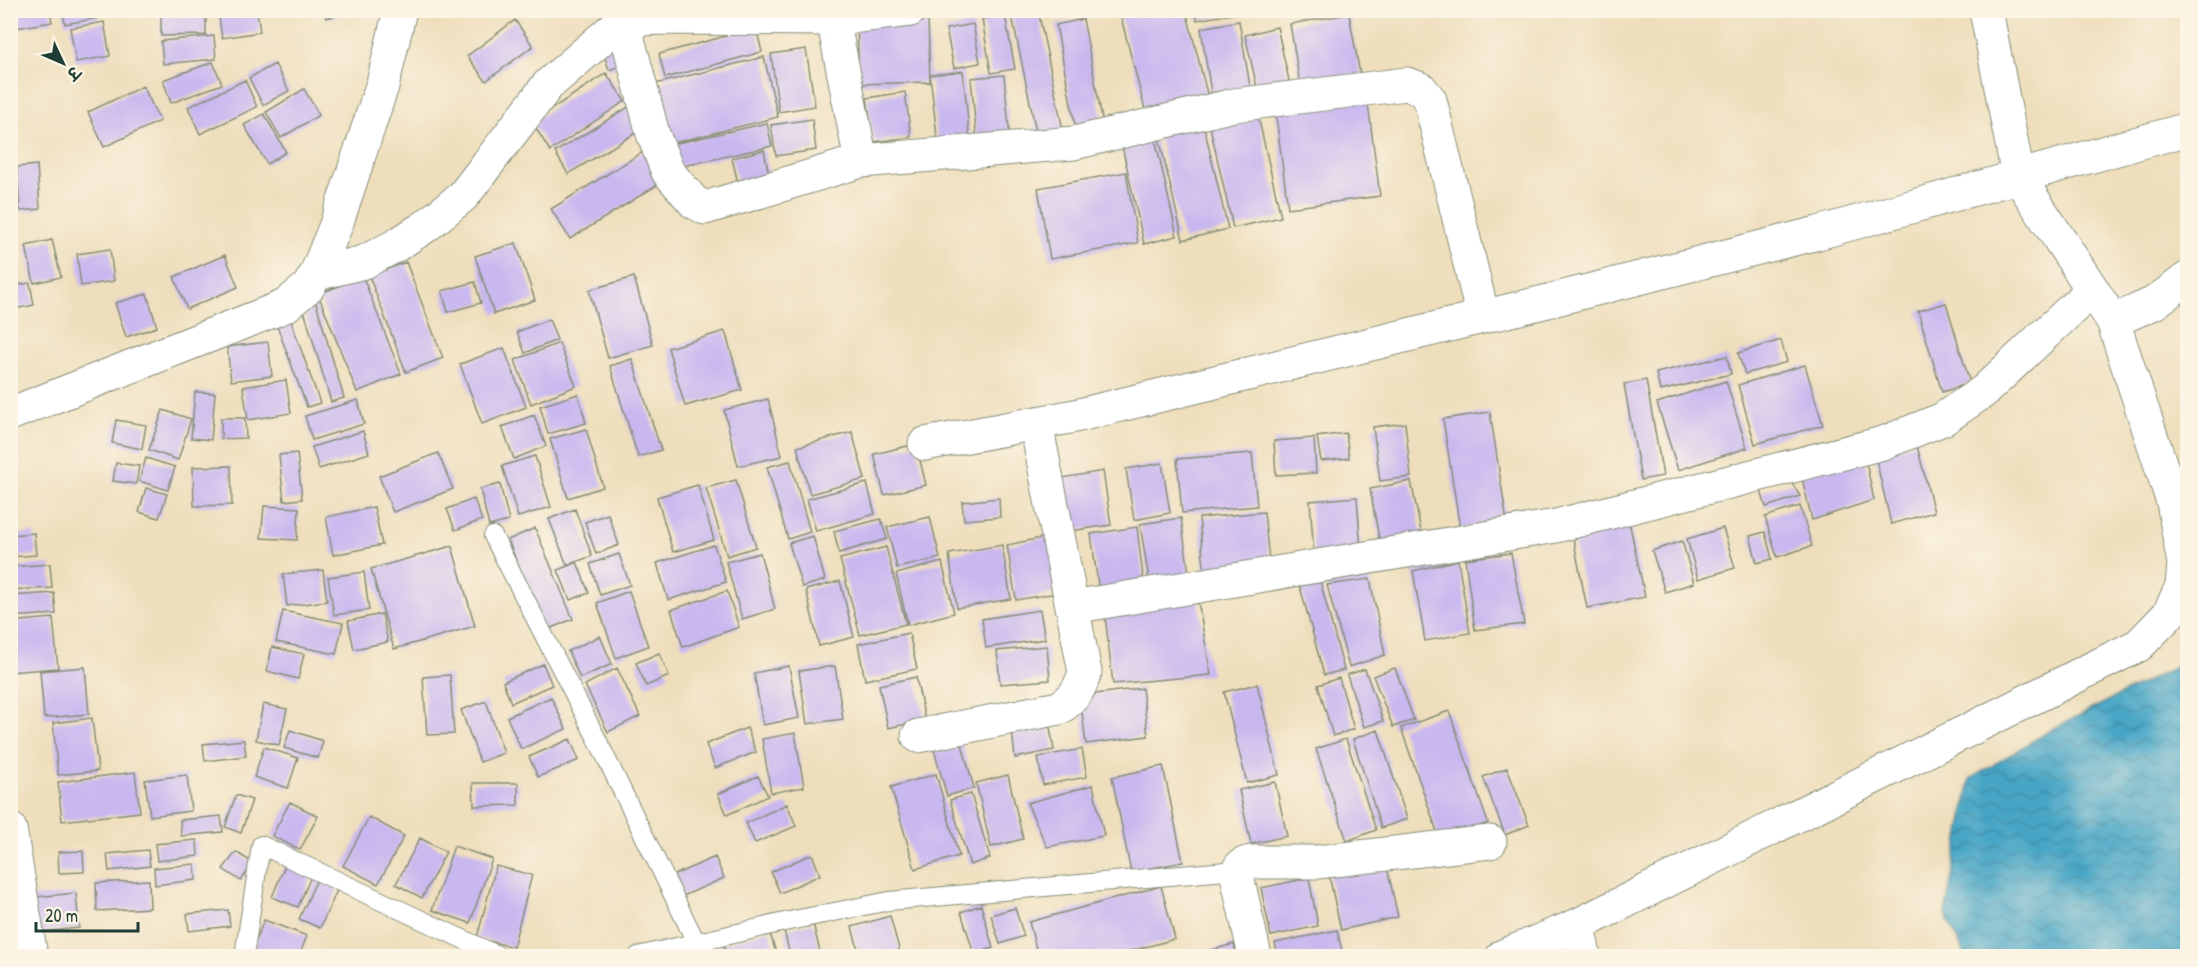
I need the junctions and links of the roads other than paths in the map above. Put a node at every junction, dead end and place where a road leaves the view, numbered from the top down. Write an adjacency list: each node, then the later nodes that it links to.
1 (400, 10): 9 (street)
2 (910, 10): 4 (street)
3 (1986, 10): 8 (street)
4 (833, 19): 5 (street); 7 (street)
5 (623, 20): 7 (street); 9 (street)
6 (2187, 129): 8 (street)
7 (861, 161): 12 (street)
8 (2018, 176): 11 (street); 12 (street)
9 (316, 274): 14 (street)
10 (2187, 278): 13 (street)
11 (2092, 290): 13 (street); 18 (street)
12 (1483, 317): 15 (street)
13 (2113, 321): 23 (street)
14 (10, 414)
15 (1036, 424): 16 (street); 18 (street)
16 (925, 444)
17 (493, 536): 24 (lane)
18 (1073, 607): 19 (street)
19 (918, 736)
20 (10, 829): 25 (street)
21 (1490, 842): 22 (street)
22 (1238, 870): 24 (lane); 29 (street)
23 (1578, 925): 30 (street); 31 (street)
24 (696, 942): 28 (lane)
25 (31, 957)
26 (244, 957): 27 (lane)
27 (499, 957)
28 (638, 957)
29 (1255, 957)
30 (1503, 957)
31 (1584, 957)

